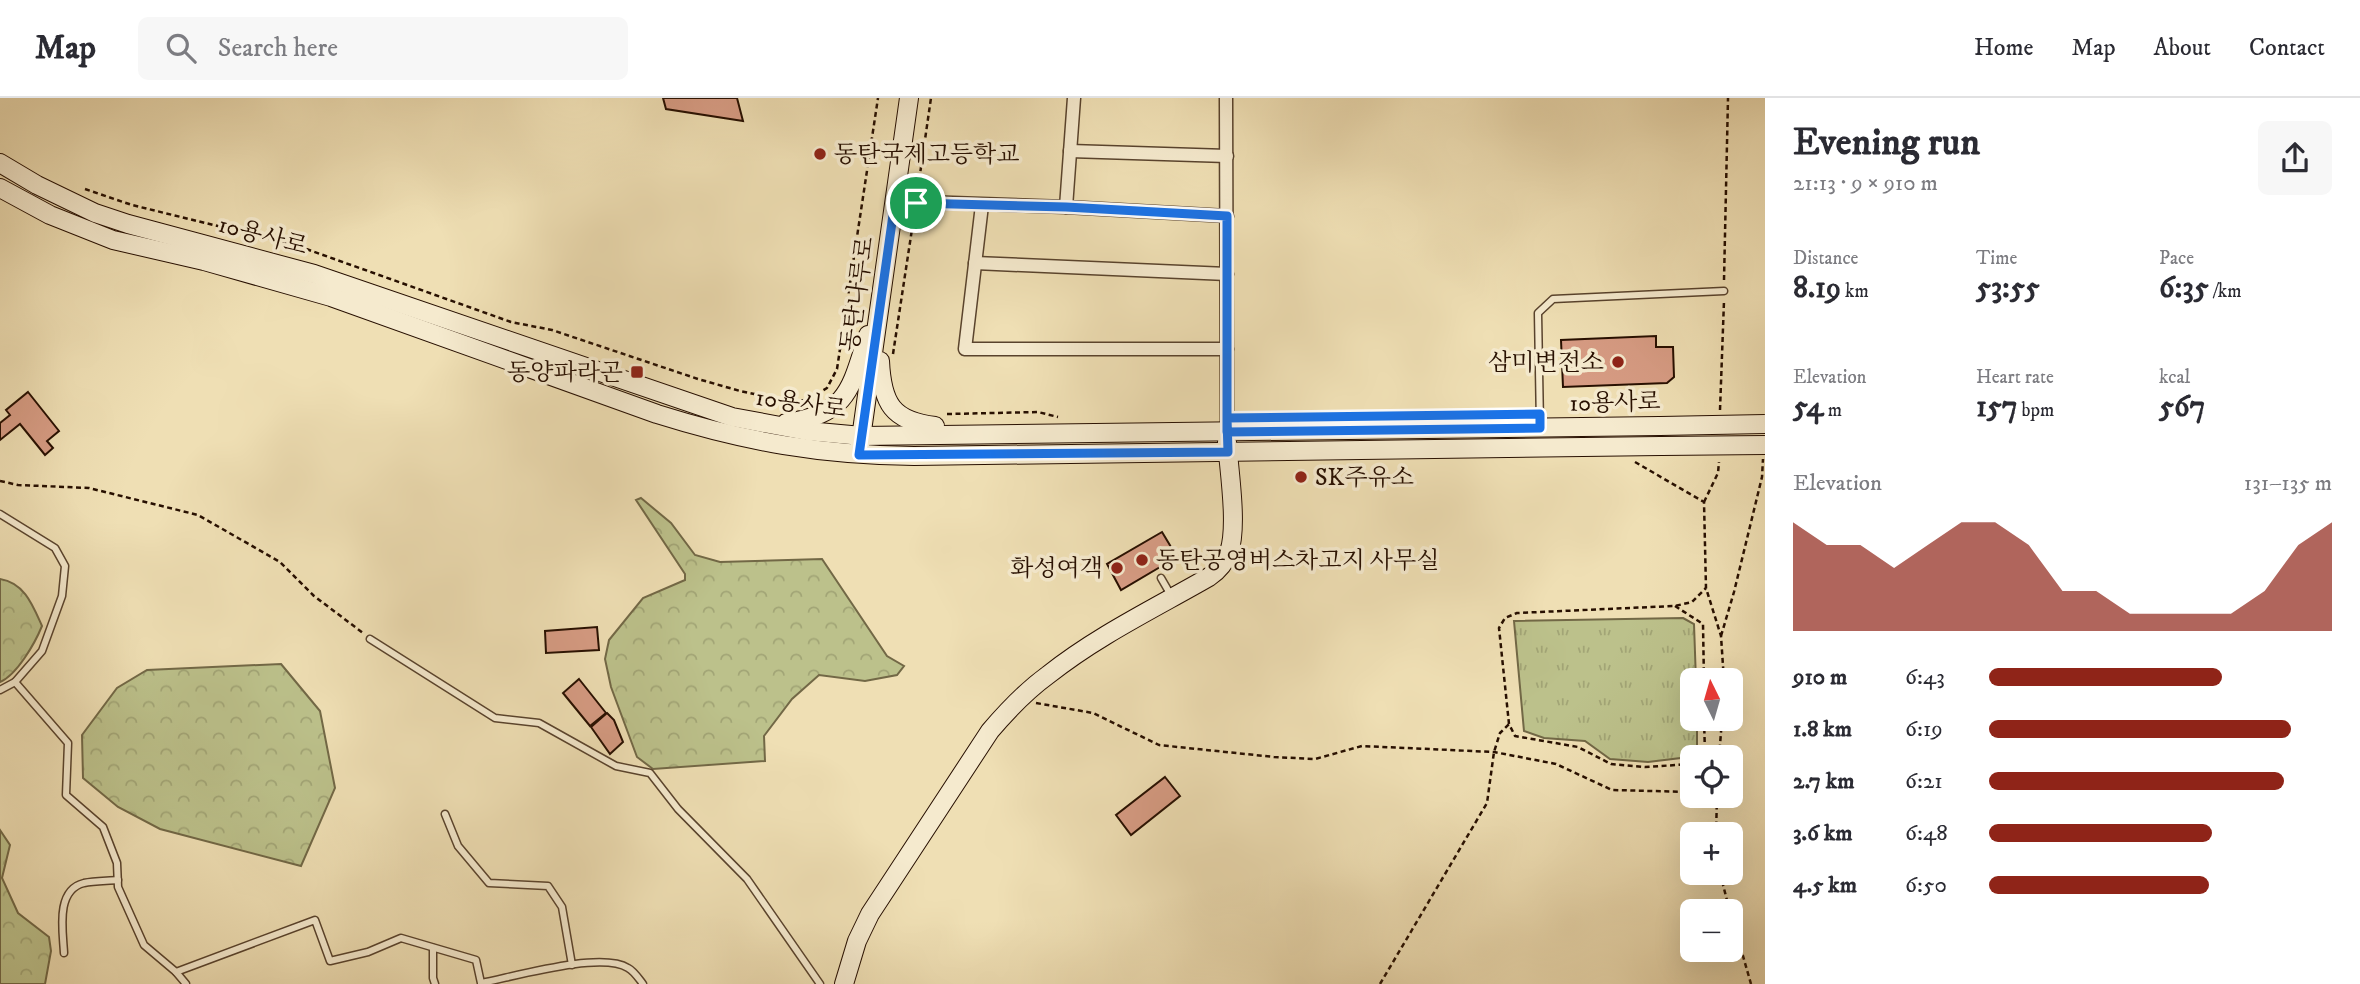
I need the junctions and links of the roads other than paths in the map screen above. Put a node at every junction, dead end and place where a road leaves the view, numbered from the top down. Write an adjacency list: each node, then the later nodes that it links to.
1 (909, 98): 8 (street, 동탄나루로)
2 (1074, 98): 4 (street)
3 (1227, 98): 5 (street)
4 (1070, 151): 5 (street); 10 (street)
5 (1227, 156): 11 (street)
6 (0, 163): 17 (street, 10용사로)
7 (0, 188): 25 (street, 10용사로)
8 (895, 201): 9 (street); 14 (street, 동탄나루로)
9 (982, 205): 10 (street); 12 (street)
10 (1066, 207): 11 (street)
11 (1227, 216): 13 (street)
12 (975, 263): 13 (street); 16 (street)
13 (1227, 274): 16 (street)
14 (882, 291): 17 (street); 21 (street); 22 (street, 동탄나루로)
15 (1724, 291): 19 (lane)
16 (1227, 349): 20 (street)
17 (765, 424): 22 (street, 10용사로)
18 (1765, 424): 19 (street, 10용사로, bridge)
19 (1540, 428): 20 (street, 10용사로)
20 (1227, 432): 21 (street, 10용사로); 24 (street)
21 (1055, 433): 22 (street, 10용사로)
22 (862, 436): 25 (street, 동탄나루로)
23 (1764, 448): 24 (street, 10용사로, bridge)
24 (1228, 452): 25 (street, 10용사로); 28 (street)
25 (859, 455)
26 (0, 514): 30 (lane)
27 (1161, 578): 28 (lane)
28 (1173, 598): 44 (street)
29 (370, 639): 43 (lane)
30 (15, 681): 31 (lane); 33 (lane)
31 (0, 690)
32 (446, 814): 36 (lane)
33 (118, 880): 35 (lane); 37 (lane)
34 (432, 948): 37 (lane); 38 (lane); 40 (lane)
35 (64, 953)
36 (572, 965): 38 (lane); 42 (lane)
37 (176, 972): 39 (lane)
38 (481, 983): 41 (lane)
39 (186, 984)
40 (435, 984)
41 (475, 984)
42 (643, 984)
43 (820, 984)
44 (844, 984)

